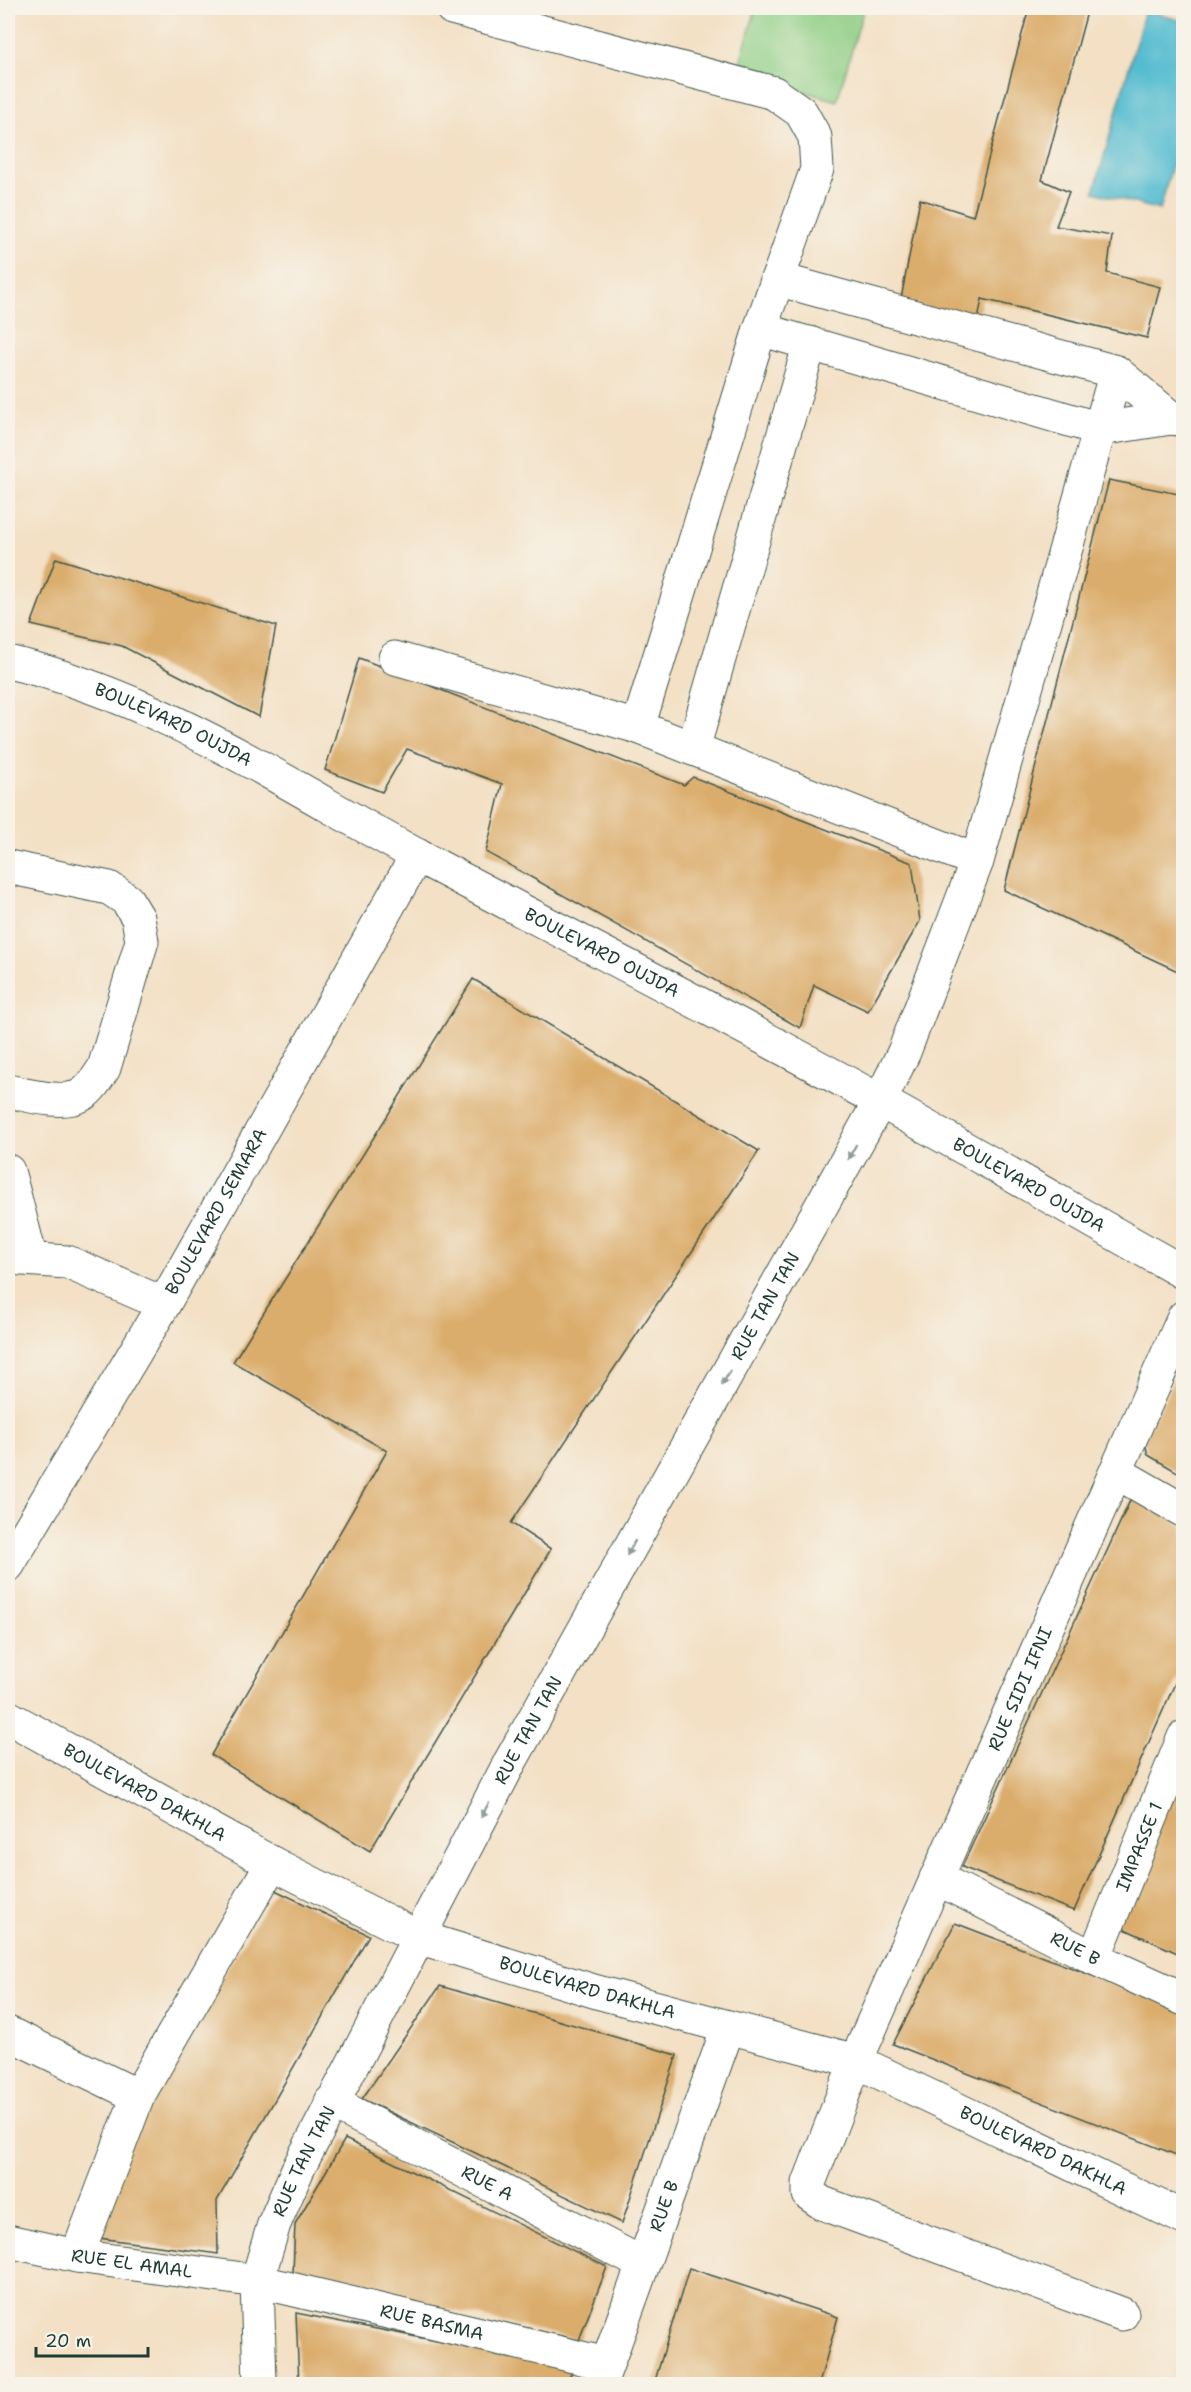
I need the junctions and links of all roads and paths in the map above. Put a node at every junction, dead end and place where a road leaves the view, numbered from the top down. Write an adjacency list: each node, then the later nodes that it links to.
1 (452, 8): 2 (street)
2 (777, 279): 3 (street); 5 (street)
3 (760, 329): 4 (street); 10 (street)
4 (810, 343): 7 (street); 11 (street)
5 (1116, 372): 6 (street); 7 (street, RUE TAN TAN)
6 (1177, 419): 7 (street)
7 (1100, 429): 13 (street, RUE TAN TAN)
8 (395, 658): 10 (street)
9 (8, 662): 12 (street, BOULEVARD OUJDA)
10 (638, 727): 11 (street)
11 (693, 749): 13 (street)
12 (417, 855): 16 (street, BOULEVARD OUJDA); 20 (street, BOULEVARD SEMARA)
13 (977, 861): 16 (street, RUE TAN TAN)
14 (8, 867): 15 (street)
15 (8, 1090)
16 (880, 1101): 19 (street, BOULEVARD OUJDA); 29 (street, RUE TAN TAN, one-way to 29)
17 (8, 1172): 18 (street)
18 (19, 1259): 20 (street)
19 (1184, 1273)
20 (164, 1304): 24 (street, BOULEVARD SEMARA)
21 (1184, 1317): 22 (street, RUE SIDI IFNI)
22 (1116, 1472): 23 (street); 28 (street, RUE SIDI IFNI)
23 (1184, 1511)
24 (8, 1565)
25 (8, 1717): 27 (street, BOULEVARD DAKHLA)
26 (1184, 1737): 30 (street, IMPASSE 1)
27 (272, 1863): 29 (street, BOULEVARD DAKHLA); 35 (street)
28 (936, 1878): 30 (street, RUE B); 34 (street, RUE SIDI IFNI)
29 (418, 1937): 32 (street, BOULEVARD DAKHLA); 36 (street, RUE TAN TAN)
30 (1094, 1958): 31 (street, RUE B)
31 (1184, 1999)
32 (728, 2028): 34 (street, BOULEVARD DAKHLA); 40 (street, RUE B)
33 (8, 2034): 35 (street)
34 (856, 2061): 37 (street, BOULEVARD DAKHLA); 42 (street, RUE SIDI IFNI)
35 (138, 2096): 39 (street)
36 (331, 2102): 40 (street, RUE A); 41 (street, RUE TAN TAN)
37 (1184, 2218)
38 (8, 2241): 39 (street, RUE EL AMAL)
39 (77, 2256): 41 (street, RUE EL AMAL)
40 (643, 2264): 43 (street, RUE B)
41 (258, 2281): 43 (street, RUE BASMA); 44 (street, RUE TAN TAN)
42 (1122, 2314)
43 (604, 2374)
44 (260, 2385)

